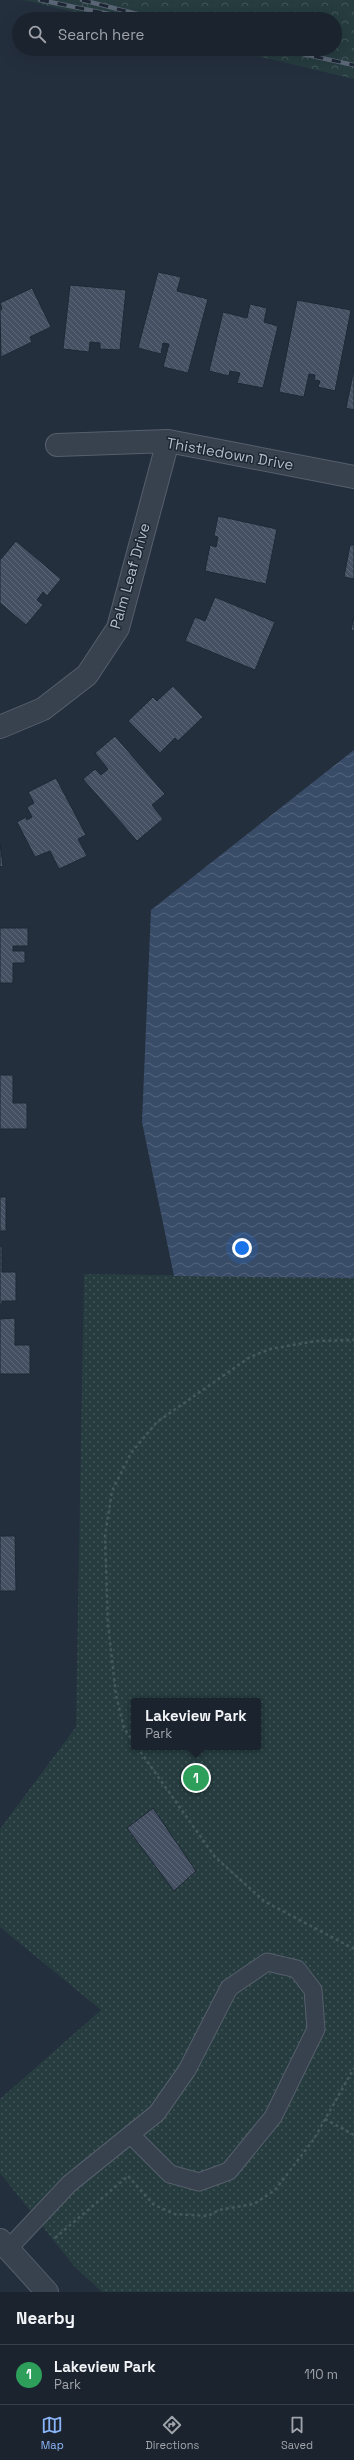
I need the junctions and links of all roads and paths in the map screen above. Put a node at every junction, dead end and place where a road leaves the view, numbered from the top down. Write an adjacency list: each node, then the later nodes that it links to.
1 (168, 441): 2 (street, Thistledown Drive); 3 (street, Thistledown Drive); 4 (street, Palm Leaf Drive)
2 (57, 445)
3 (354, 477)
4 (0, 726)
5 (354, 1340): 6 (path)
6 (131, 1738)
7 (139, 1750): 8 (path)
8 (354, 1949)
9 (325, 2119): 11 (path)
10 (131, 2135): 10 (lane); 12 (lane)
11 (354, 2135)
12 (4, 2245): 13 (street)
13 (47, 2292)

